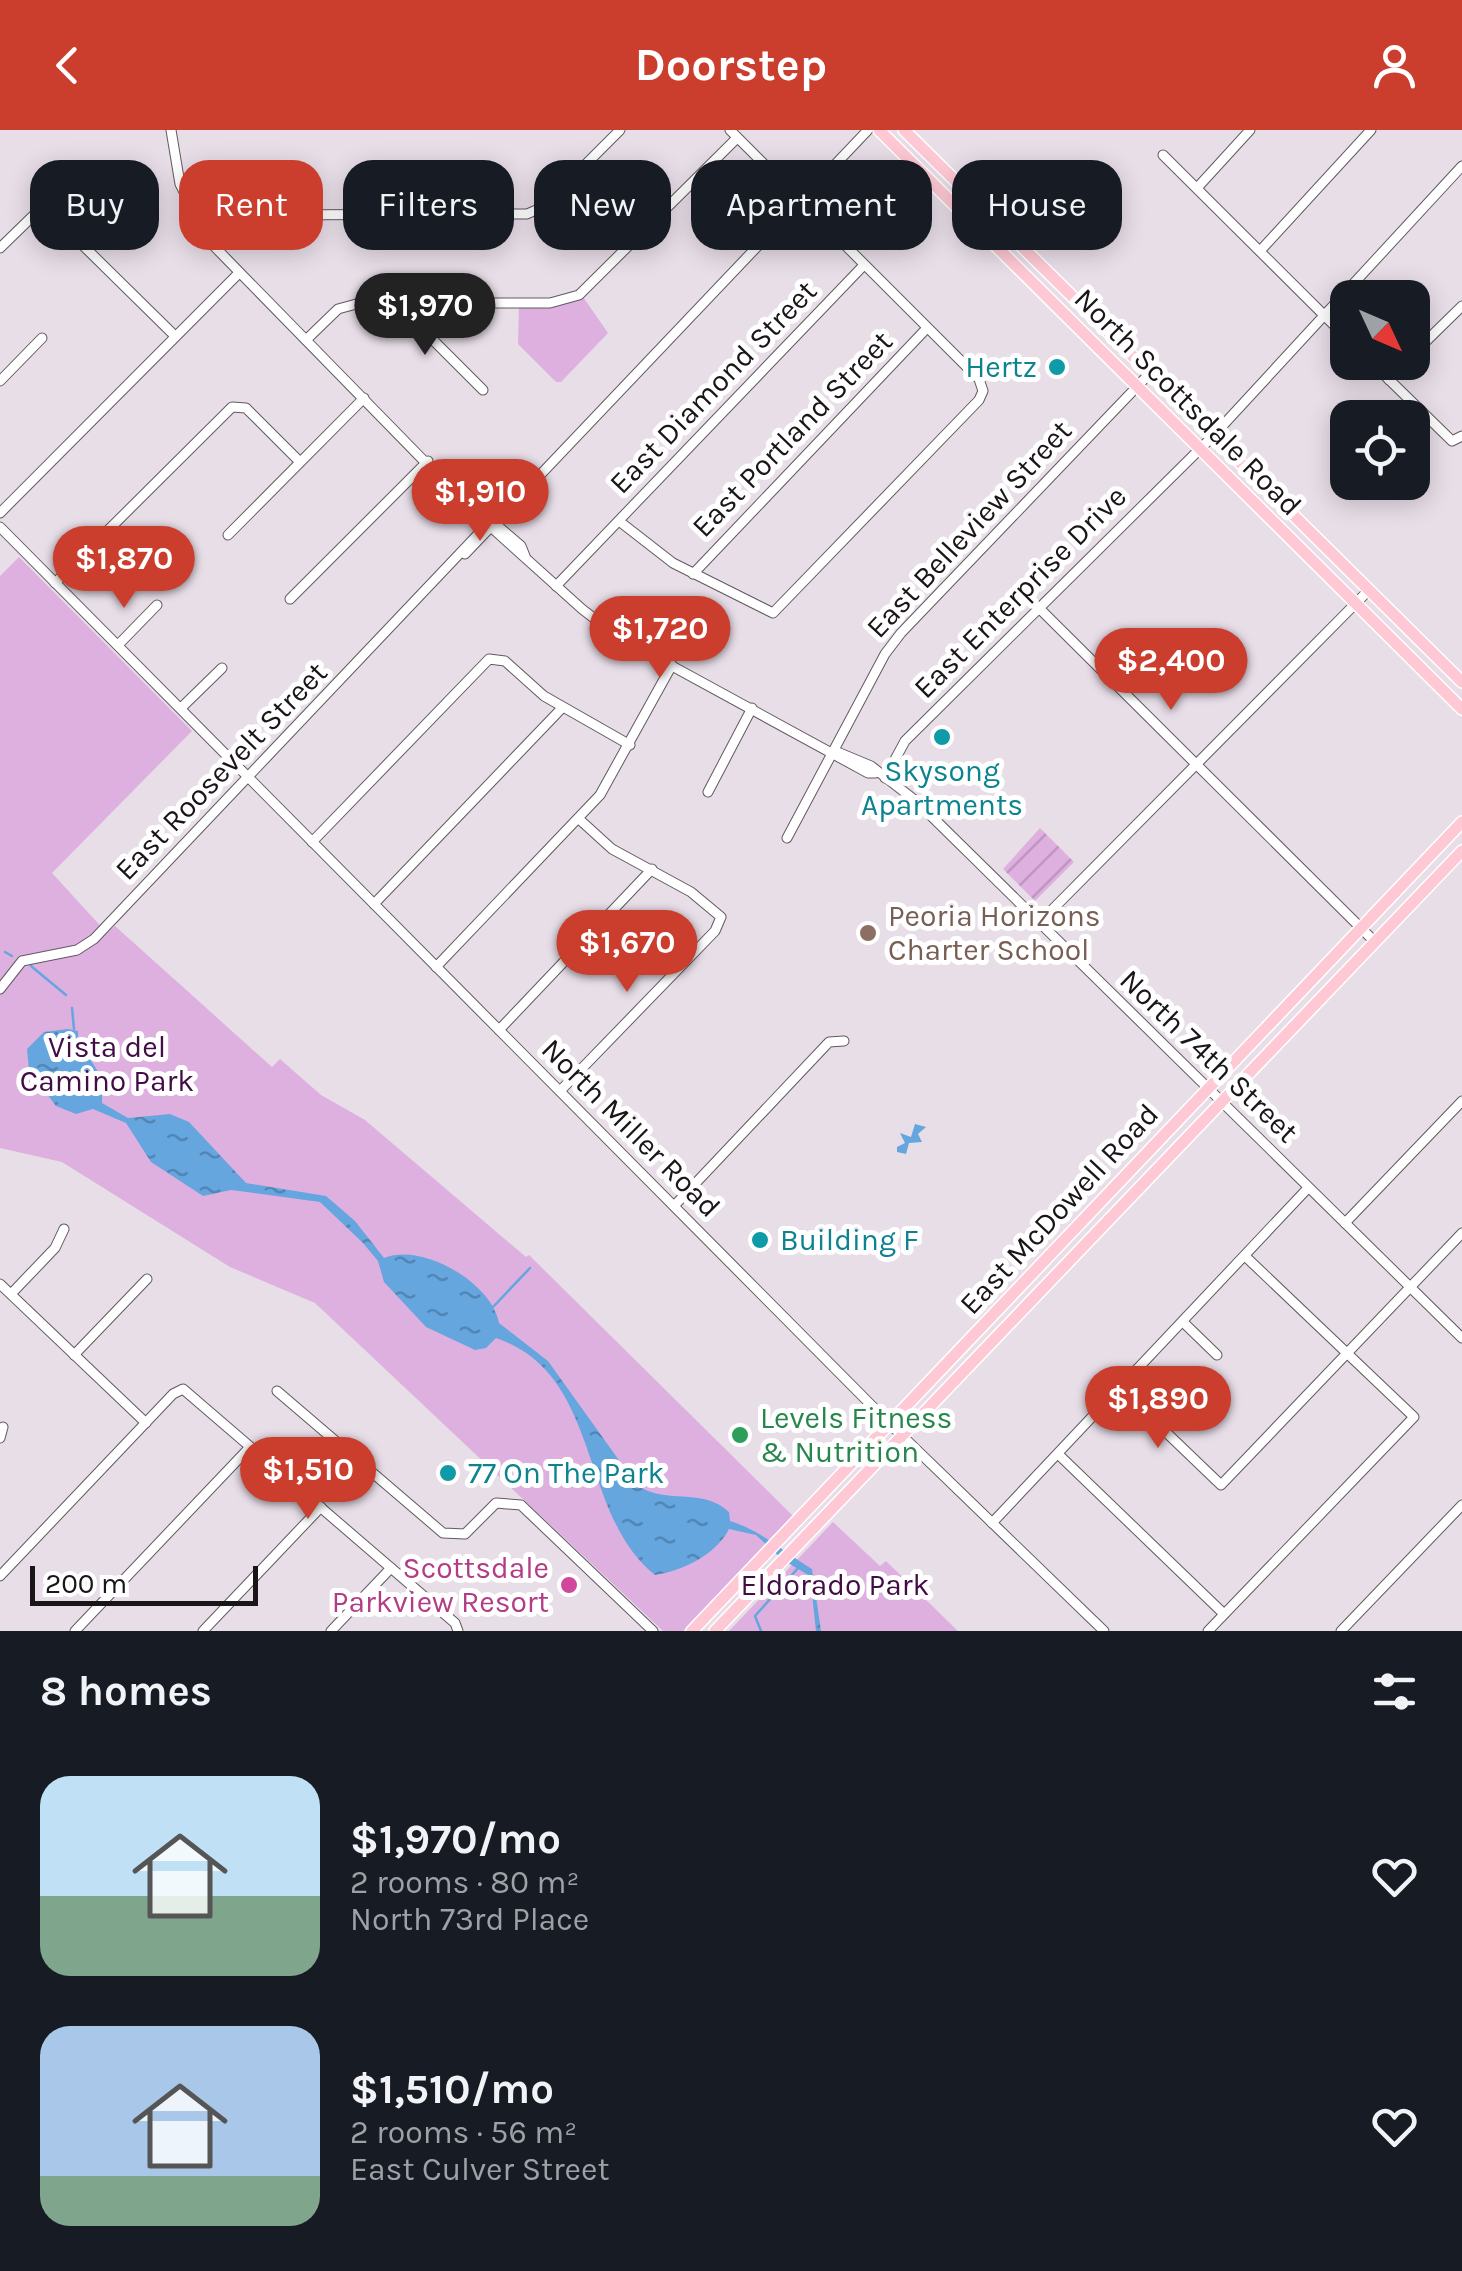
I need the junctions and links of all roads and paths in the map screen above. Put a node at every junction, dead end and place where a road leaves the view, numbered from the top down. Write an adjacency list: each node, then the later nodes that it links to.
1 (171, 130): 13 (street, North 74th Street)
2 (620, 130): 15 (street)
3 (868, 130): 11 (street, East Roosevelt Street)
4 (879, 130): 35 (main road, North Scottsdale Road)
5 (904, 130): 32 (main road, North Scottsdale Road)
6 (1250, 130): 14 (street)
7 (1371, 130): 20 (street)
8 (734, 134): 10 (street); 23 (street)
9 (1163, 155): 14 (street)
10 (760, 160)
11 (840, 160)
12 (1462, 166): 25 (street)
13 (179, 178)
14 (1197, 188): 20 (street)
15 (323, 215)
16 (0, 248): 28 (street)
17 (217, 250): 22 (street, North 74th Street)
18 (756, 250): 45 (street, East Roosevelt Street)
19 (849, 250): 21 (street)
20 (1260, 251): 25 (street)
21 (864, 265): 27 (street); 44 (street, East Diamond Street)
22 (238, 274): 28 (street); 31 (street, North 74th Street)
23 (414, 304): 31 (street); 36 (street)
24 (1462, 306): 29 (street)
25 (1324, 316): 26 (street); 38 (street)
26 (1330, 322)
27 (927, 328): 48 (street, East Portland Street); 48 (street)
28 (175, 336): 43 (street)
29 (1430, 337)
30 (42, 338): 34 (street)
31 (306, 340): 37 (street, North 74th Street)
32 (1150, 374): 35 (street, East Belleview Street); 38 (main road, North Scottsdale Road)
33 (1388, 380): 39 (street)
34 (0, 381)
35 (1138, 386): 40 (main road, North Scottsdale Road); 65 (street, East Belleview Street)
36 (483, 390)
37 (364, 398): 41 (street); 42 (street, North 74th Street)
38 (1213, 436): 40 (street); 51 (main road, North Scottsdale Road)
39 (1462, 436)
40 (1200, 449): 53 (main road, North Scottsdale Road); 55 (street, East Enterprise Drive)
41 (300, 462): 47 (street); 49 (street)
42 (428, 462): 45 (street, North 74th Street); 52 (street)
43 (0, 513)
44 (620, 521): 48 (street); 50 (street, East Diamond Street)
45 (492, 524): 50 (street, North 74th Street); 67 (street, East Roosevelt Street)
46 (0, 527): 49 (street, North Miller Road)
47 (228, 535)
48 (693, 574)
49 (55, 583): 56 (street, North Miller Road)
50 (556, 586): 57 (street, North 74th Street)
51 (1368, 591): 53 (street); 59 (main road, North Scottsdale Road)
52 (290, 599)
53 (1356, 604): 63 (main road, North Scottsdale Road); 66 (street)
54 (157, 605): 56 (street)
55 (1039, 608): 66 (street); 68 (street, East Enterprise Drive)
56 (118, 645): 60 (street, North Miller Road)
57 (672, 665): 62 (street, North 74th Street); 64 (street)
58 (222, 668): 60 (street)
59 (1462, 682)
60 (181, 708): 67 (street, North Miller Road)
61 (562, 708): 64 (street); 73 (street); 76 (street)
62 (752, 708): 65 (street, North 74th Street); 69 (street)
63 (1462, 710)
64 (630, 744): 70 (street)
65 (834, 751): 68 (street, North 74th Street); 72 (street, East Belleview Street)
66 (1196, 765): 77 (street); 78 (street)
67 (249, 777): 73 (street, North Miller Road); 81 (street, East Roosevelt Street)
68 (886, 778): 77 (street, North 74th Street)
69 (708, 792)
70 (579, 818): 75 (street); 80 (street)
71 (1462, 822): 78 (main road, East McDowell Road)
72 (787, 838)
73 (312, 842): 76 (street, North Miller Road)
74 (1462, 851): 79 (main road, East McDowell Road)
75 (652, 869): 82 (street); 85 (street)
76 (374, 904): 80 (street, North Miller Road)
77 (1039, 924): 84 (street, North 74th Street)
78 (1361, 928): 79 (street); 84 (main road, East McDowell Road)
79 (1375, 942): 87 (main road, East McDowell Road)
80 (436, 967): 82 (street, North Miller Road)
81 (1, 984)
82 (499, 1030): 85 (street, North Miller Road)
83 (844, 1042): 89 (street)
84 (1207, 1090): 87 (street, North 74th Street); 106 (main road, East McDowell Road)
85 (560, 1091): 89 (street, North Miller Road)
86 (1462, 1101): 90 (street)
87 (1220, 1103): 88 (street, North 74th Street); 108 (main road, East McDowell Road)
88 (1308, 1188): 90 (street, North 74th Street); 93 (street)
89 (674, 1206): 106 (street, North Miller Road)
90 (1344, 1223): 96 (street, North 74th Street)
91 (64, 1229): 97 (street)
92 (1462, 1233): 96 (street)
93 (1246, 1257): 98 (street); 100 (street)
94 (148, 1280): 102 (street)
95 (0, 1284): 97 (street)
96 (1410, 1288): 99 (street, North 74th Street); 100 (street)
97 (11, 1294): 102 (street)
98 (1184, 1323): 101 (street); 103 (street)
99 (1462, 1338)
100 (1348, 1354): 103 (street); 117 (street)
101 (1217, 1355)
102 (74, 1356): 105 (street)
103 (1121, 1388): 111 (street)
104 (277, 1391): 122 (street)
105 (146, 1423): 110 (street); 116 (street)
106 (890, 1424): 108 (street, North Miller Road); 123 (main road, East McDowell Road)
107 (4, 1425): 109 (street)
108 (902, 1436): 114 (street, North Miller Road); 124 (main road, East McDowell Road)
109 (0, 1438)
110 (250, 1447): 113 (street); 119 (street)
111 (1058, 1454): 114 (street); 117 (street)
112 (1462, 1505): 127 (street)
113 (320, 1508): 115 (street); 120 (street)
114 (992, 1523): 125 (street, North Miller Road)
115 (390, 1568): 118 (street); 121 (street)
116 (0, 1576)
117 (1224, 1614): 126 (street)
118 (458, 1630)
119 (74, 1631)
120 (203, 1631)
121 (330, 1631)
122 (653, 1631)
123 (692, 1631)
124 (715, 1631)
125 (1104, 1631)
126 (1208, 1631)
127 (1341, 1631)

